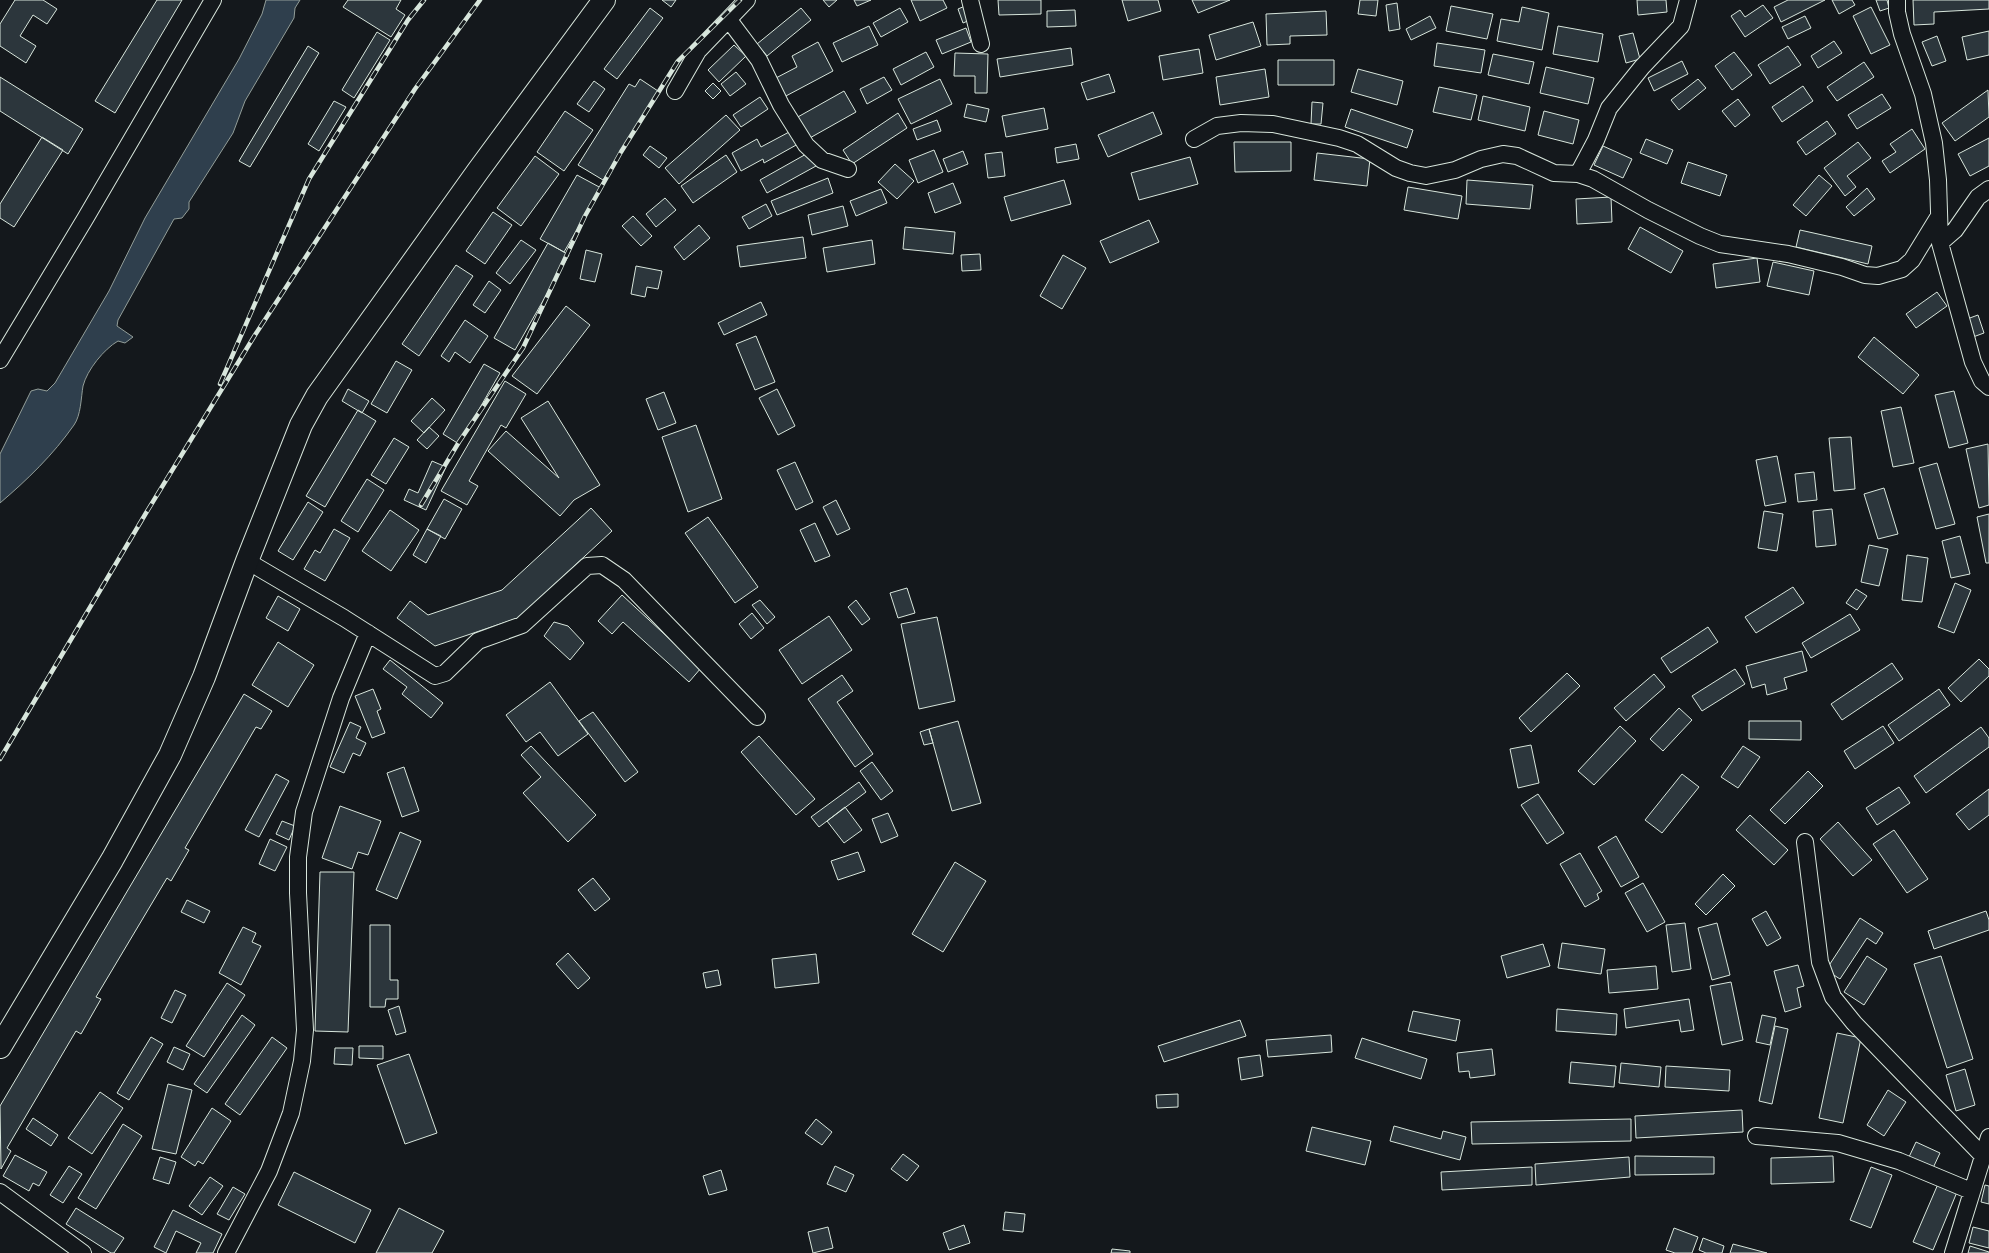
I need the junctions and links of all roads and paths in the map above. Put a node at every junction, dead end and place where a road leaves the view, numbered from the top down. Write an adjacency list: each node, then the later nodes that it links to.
1 (213, 0): 16 (street)
2 (604, 0): 18 (main road)
3 (747, 0): 7 (street)
4 (970, 0): 8 (street)
5 (1688, 0): 12 (street)
6 (1897, 0): 14 (street)
7 (729, 20): 9 (street); 11 (street)
8 (981, 44)
9 (675, 91)
10 (1194, 139): 12 (street)
11 (848, 169)
12 (1578, 174): 14 (street)
13 (1989, 189): 15 (street)
14 (1939, 216): 15 (street)
15 (1940, 243): 17 (street)
16 (0, 360)
17 (1989, 387)
18 (247, 561): 19 (street); 22 (main road)
19 (368, 634): 20 (street); 29 (street)
20 (757, 717)
21 (1805, 842): 25 (street)
22 (0, 1047)
23 (1756, 1136): 26 (street)
24 (1989, 1137): 25 (street)
25 (1983, 1156): 26 (street)
26 (1971, 1191): 30 (street)
27 (0, 1192): 28 (street)
28 (83, 1253)
29 (226, 1253)
30 (1953, 1253)

